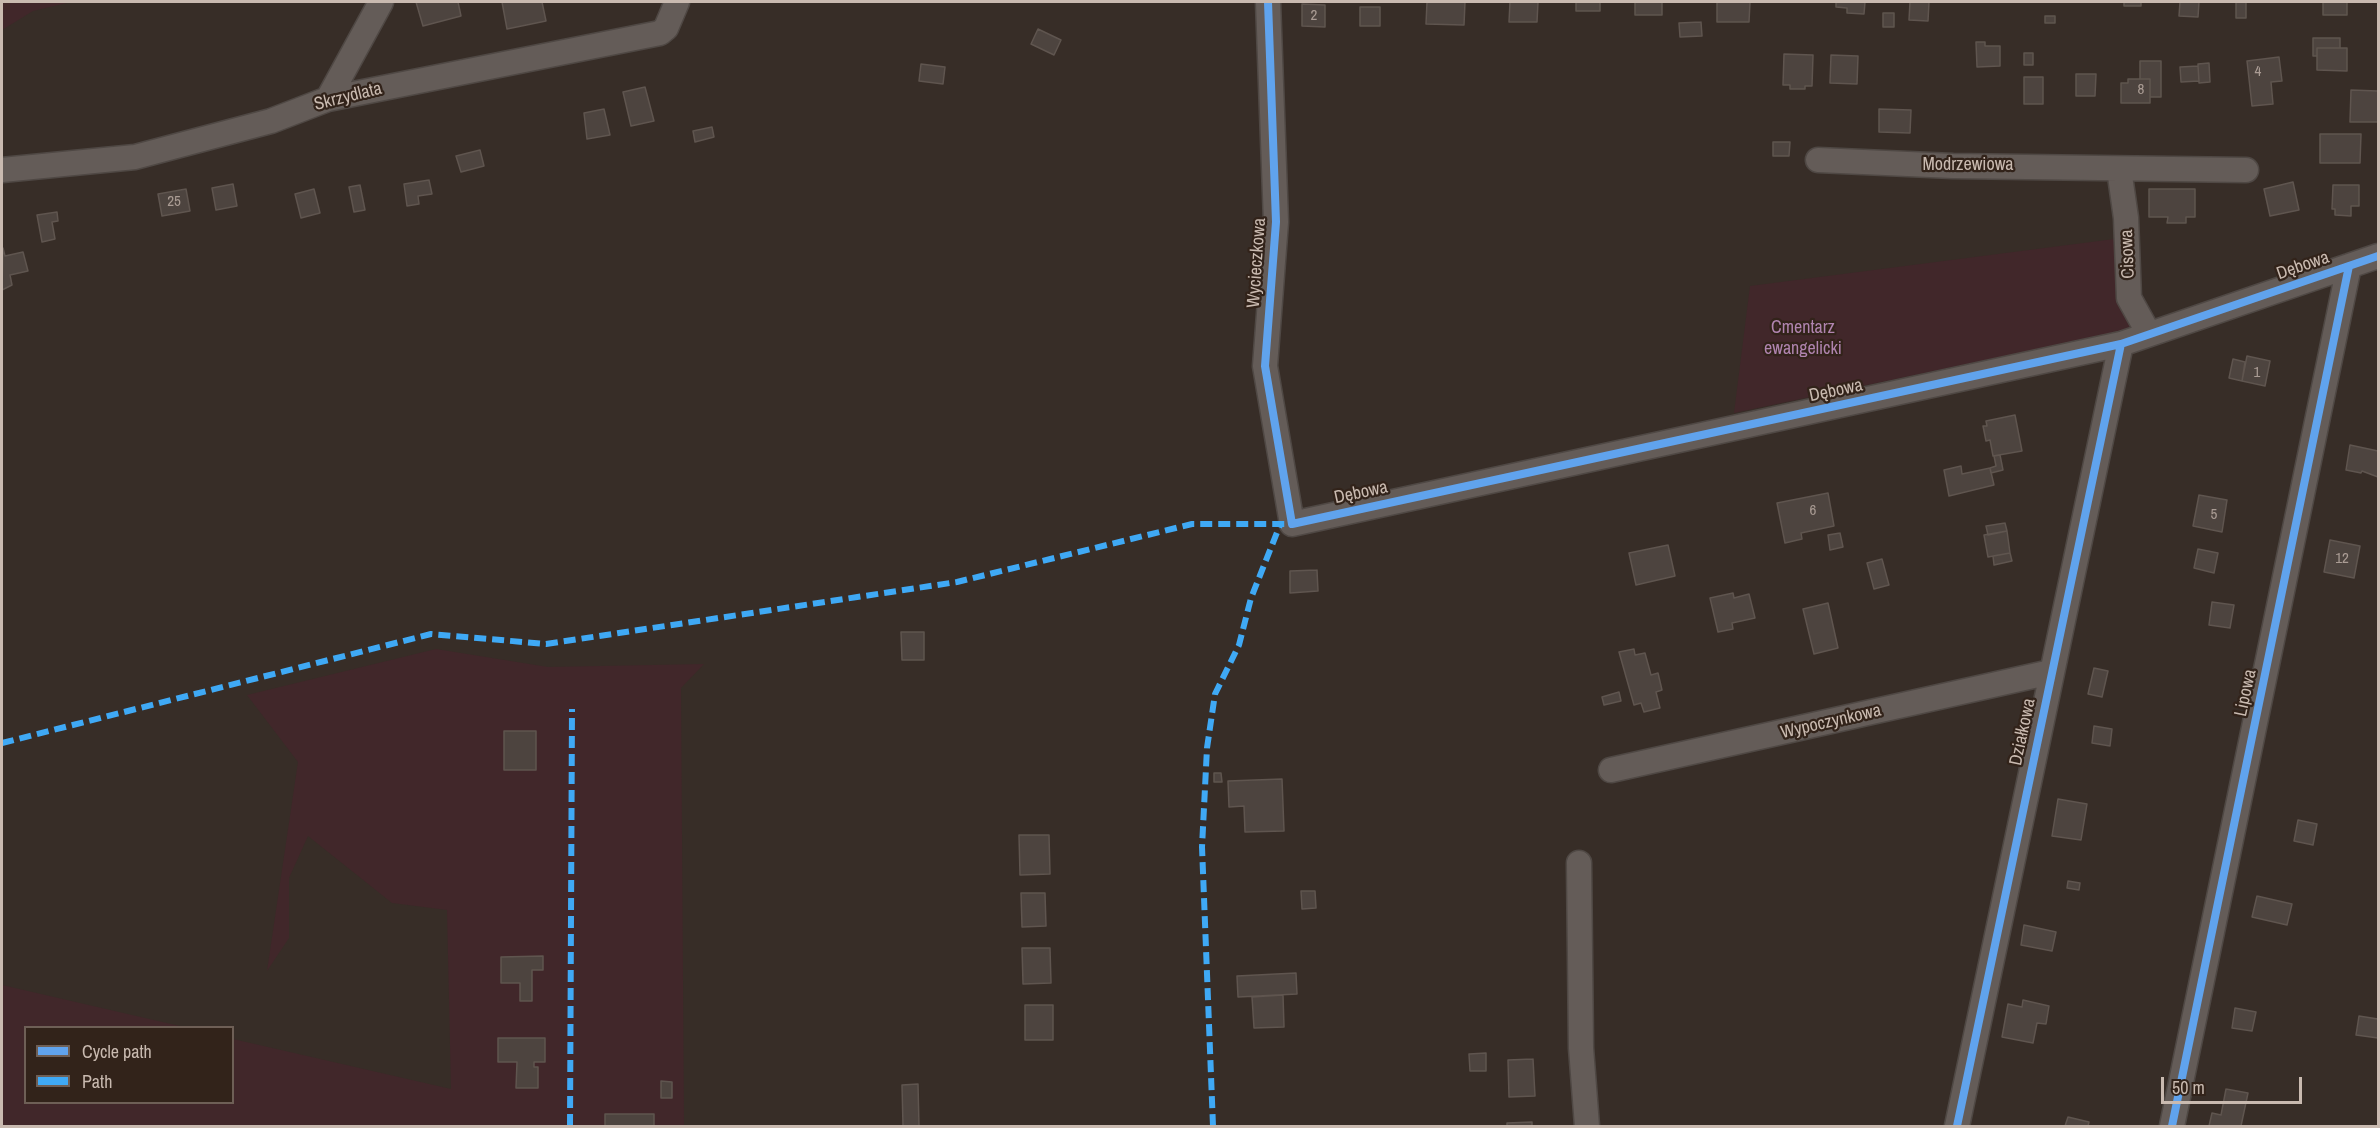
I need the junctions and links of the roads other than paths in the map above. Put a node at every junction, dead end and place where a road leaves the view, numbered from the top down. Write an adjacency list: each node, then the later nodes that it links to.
1 (381, 2): 4 (street)
2 (677, 2): 4 (street, Skrzydlata)
3 (1268, 2): 13 (street, Wycieczkowa)
4 (328, 99): 7 (street, Skrzydlata)
5 (1818, 160): 6 (street, Modrzewiowa)
6 (2119, 169): 8 (street, Modrzewiowa); 11 (street, Cisowa)
7 (2, 170)
8 (2246, 170)
9 (2379, 256): 10 (street, Dębowa)
10 (2349, 266): 11 (street, Dębowa); 19 (street, Lipowa)
11 (2149, 334): 12 (street, Dębowa)
12 (2121, 344): 13 (street, Dębowa); 14 (street, Działkowa)
13 (1292, 524)
14 (2051, 672): 15 (street, Wypoczynkowa); 18 (street, Działkowa)
15 (1611, 771)
16 (1579, 863): 17 (street)
17 (1587, 1126)
18 (1957, 1126)
19 (2172, 1126)

